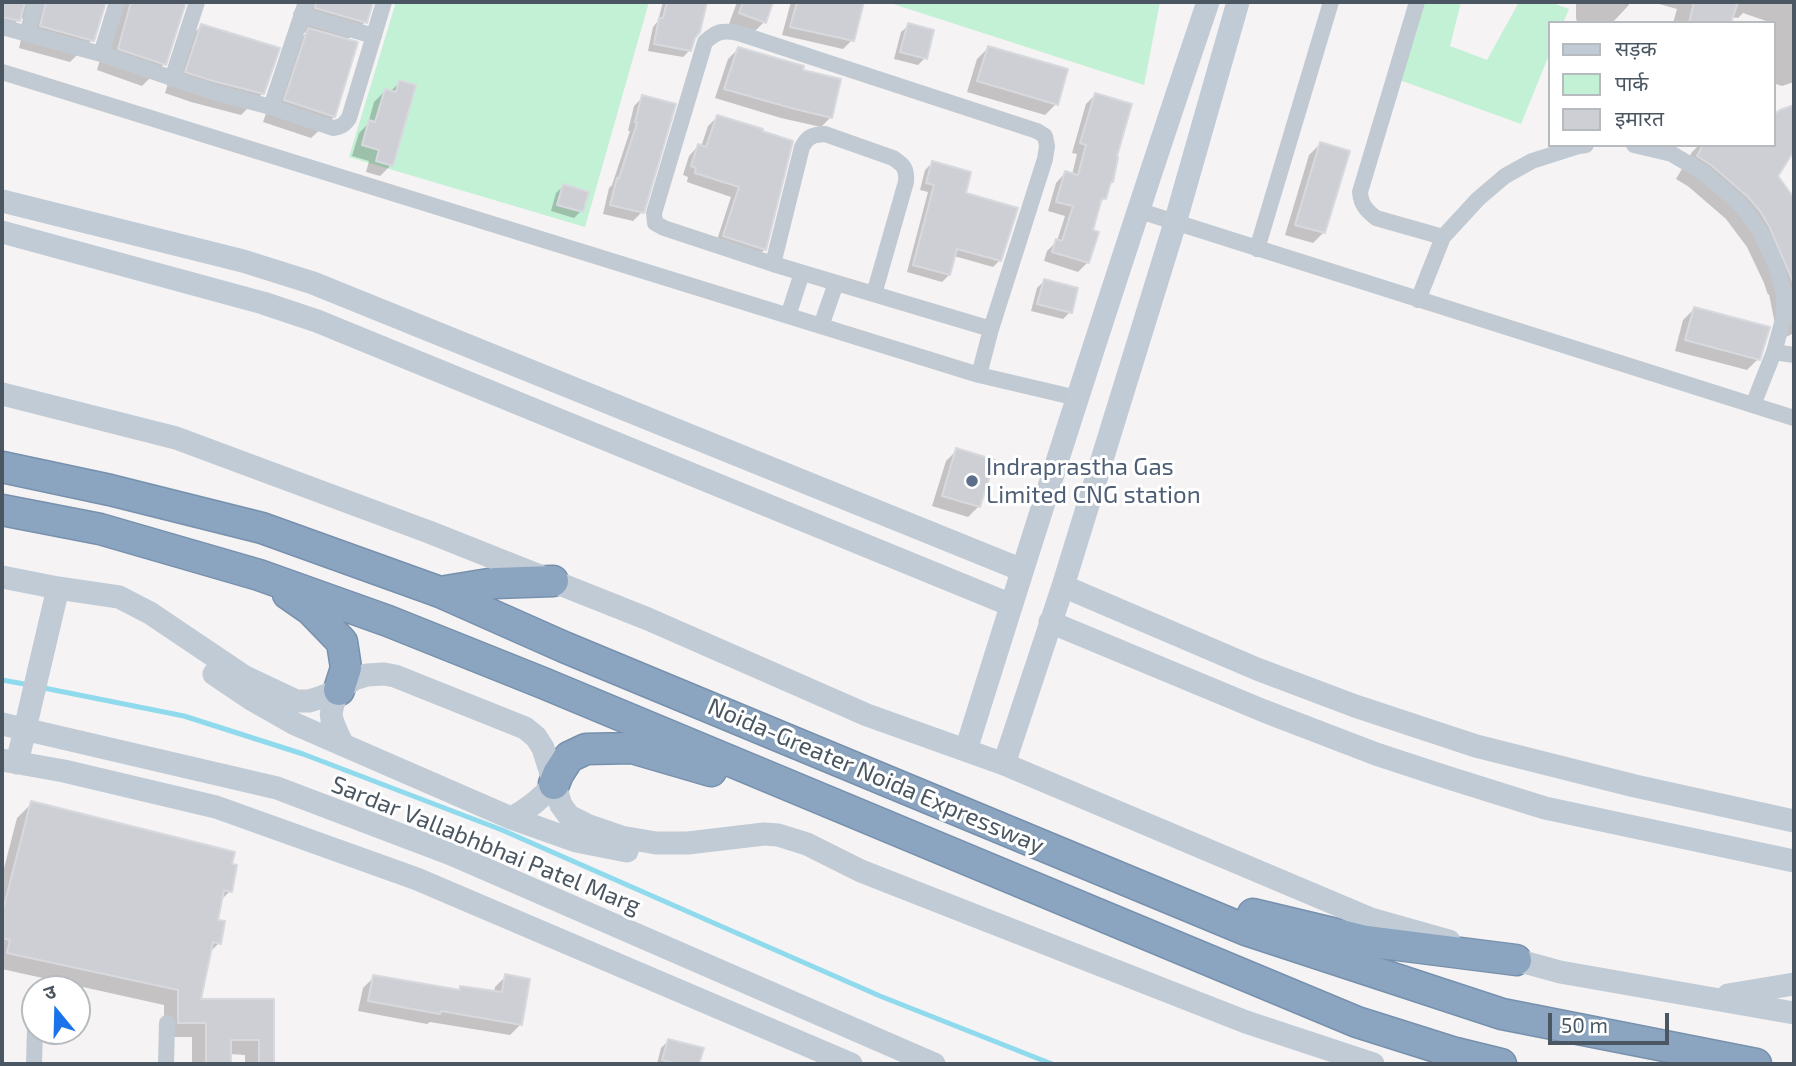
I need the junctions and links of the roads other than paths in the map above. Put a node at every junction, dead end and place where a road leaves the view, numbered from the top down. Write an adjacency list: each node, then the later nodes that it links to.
1 (36, 2): 11 (street)
2 (117, 2): 13 (street)
3 (197, 2): 15 (street)
4 (384, 2): 12 (street)
5 (1208, 2): 20 (street)
6 (1238, 2): 21 (street)
7 (1331, 2): 24 (street)
8 (1416, 2): 23 (street)
9 (304, 8): 12 (street); 16 (street)
10 (2, 27): 11 (street)
11 (27, 34): 13 (street)
12 (374, 36): 16 (street)
13 (101, 54): 15 (street)
14 (2, 72): 30 (street)
15 (172, 79): 16 (street)
16 (271, 107)
17 (1576, 147): 23 (street)
18 (1642, 147): 33 (street)
19 (2, 201): 42 (street)
20 (1138, 210): 21 (street); 37 (street)
21 (1175, 223): 24 (street); 46 (street)
22 (2, 232): 50 (street)
23 (1443, 237): 29 (street)
24 (1257, 249): 29 (street)
25 (773, 264): 26 (street); 28 (street); 32 (street)
26 (802, 273): 27 (street); 30 (street)
27 (836, 283): 28 (street); 31 (street)
28 (874, 294): 32 (street)
29 (1418, 300): 38 (street)
30 (788, 316): 31 (street)
31 (821, 326): 35 (street)
32 (991, 329): 35 (street)
33 (1774, 352): 34 (street); 38 (street)
34 (1794, 355)
35 (979, 375): 37 (street)
36 (2, 394): 45 (street)
37 (1077, 398): 42 (street)
38 (1753, 405): 39 (street)
39 (1794, 418)
40 (2, 467): 48 (highway, Noida-Greater Noida Expressway)
41 (2, 510): 43 (highway, Noida-Greater Noida Expressway)
42 (1022, 570): 50 (street)
43 (259, 575): 52 (highway); 60 (highway, Noida-Greater Noida Expressway)
44 (2, 577): 47 (street)
45 (554, 581): 48 (highway); 56 (street)
46 (1063, 586): 51 (street); 62 (street)
47 (58, 588): 49 (street); 53 (street)
48 (440, 592): 65 (highway, Noida-Greater Noida Expressway)
49 (119, 597): 52 (street); 55 (street)
50 (1011, 605): 56 (street)
51 (1050, 622): 58 (street); 63 (street)
52 (339, 690): 55 (street); 59 (street)
53 (27, 720): 54 (street, Sardar Vallabhbhai Patel Marg); 57 (street); 75 (street, Sardar Vallabhbhai Patel Marg)
54 (2, 724)
55 (343, 745): 61 (street)
56 (967, 750): 58 (street)
57 (9, 762): 74 (street)
58 (1004, 764): 66 (street)
59 (554, 784): 60 (highway); 61 (street); 64 (street)
60 (805, 792): 77 (highway, Noida-Greater Noida Expressway)
61 (511, 818): 64 (street)
62 (1794, 821)
63 (1794, 860)
64 (861, 871): 76 (street)
65 (1144, 888): 66 (highway); 78 (highway, Noida-Greater Noida Expressway)
66 (1516, 960): 68 (street)
67 (1794, 984): 68 (street)
68 (1707, 998): 69 (street)
69 (1794, 1013)
70 (167, 1023): 73 (street)
71 (35, 1045): 72 (street)
72 (34, 1064)
73 (166, 1064)
74 (851, 1064)
75 (934, 1064)
76 (1373, 1064)
77 (1501, 1064)
78 (1756, 1064)

